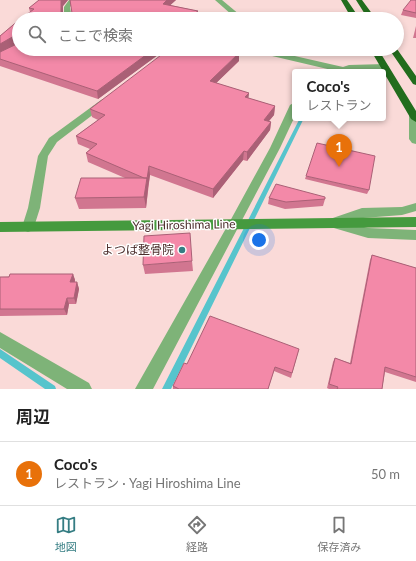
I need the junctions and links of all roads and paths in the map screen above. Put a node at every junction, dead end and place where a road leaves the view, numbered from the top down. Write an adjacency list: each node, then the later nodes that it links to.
1 (73, 0): 5 (street)
2 (218, 0): 6 (street)
3 (344, 0): 7 (highway)
4 (359, 0): 8 (highway)
5 (67, 12)
6 (232, 12)
7 (352, 12)
8 (367, 12)
9 (282, 56): 13 (street)
10 (378, 56): 12 (highway)
11 (398, 56): 15 (highway)
12 (385, 67): 14 (street); 18 (highway)
13 (334, 69)
14 (347, 69)
15 (415, 79)
16 (110, 97): 25 (street)
17 (292, 111): 23 (street)
18 (415, 118): 19 (street)
19 (416, 141)
20 (416, 207): 22 (street)
21 (416, 222): 22 (main road, Yagi Hiroshima Line)
22 (331, 223): 23 (main road, Yagi Hiroshima Line); 26 (street)
23 (235, 224): 25 (main road, Yagi Hiroshima Line); 29 (street)
24 (0, 227): 25 (main road, Yagi Hiroshima Line)
25 (28, 227)
26 (416, 235)
27 (0, 339): 28 (street)
28 (83, 389)
29 (144, 389)

